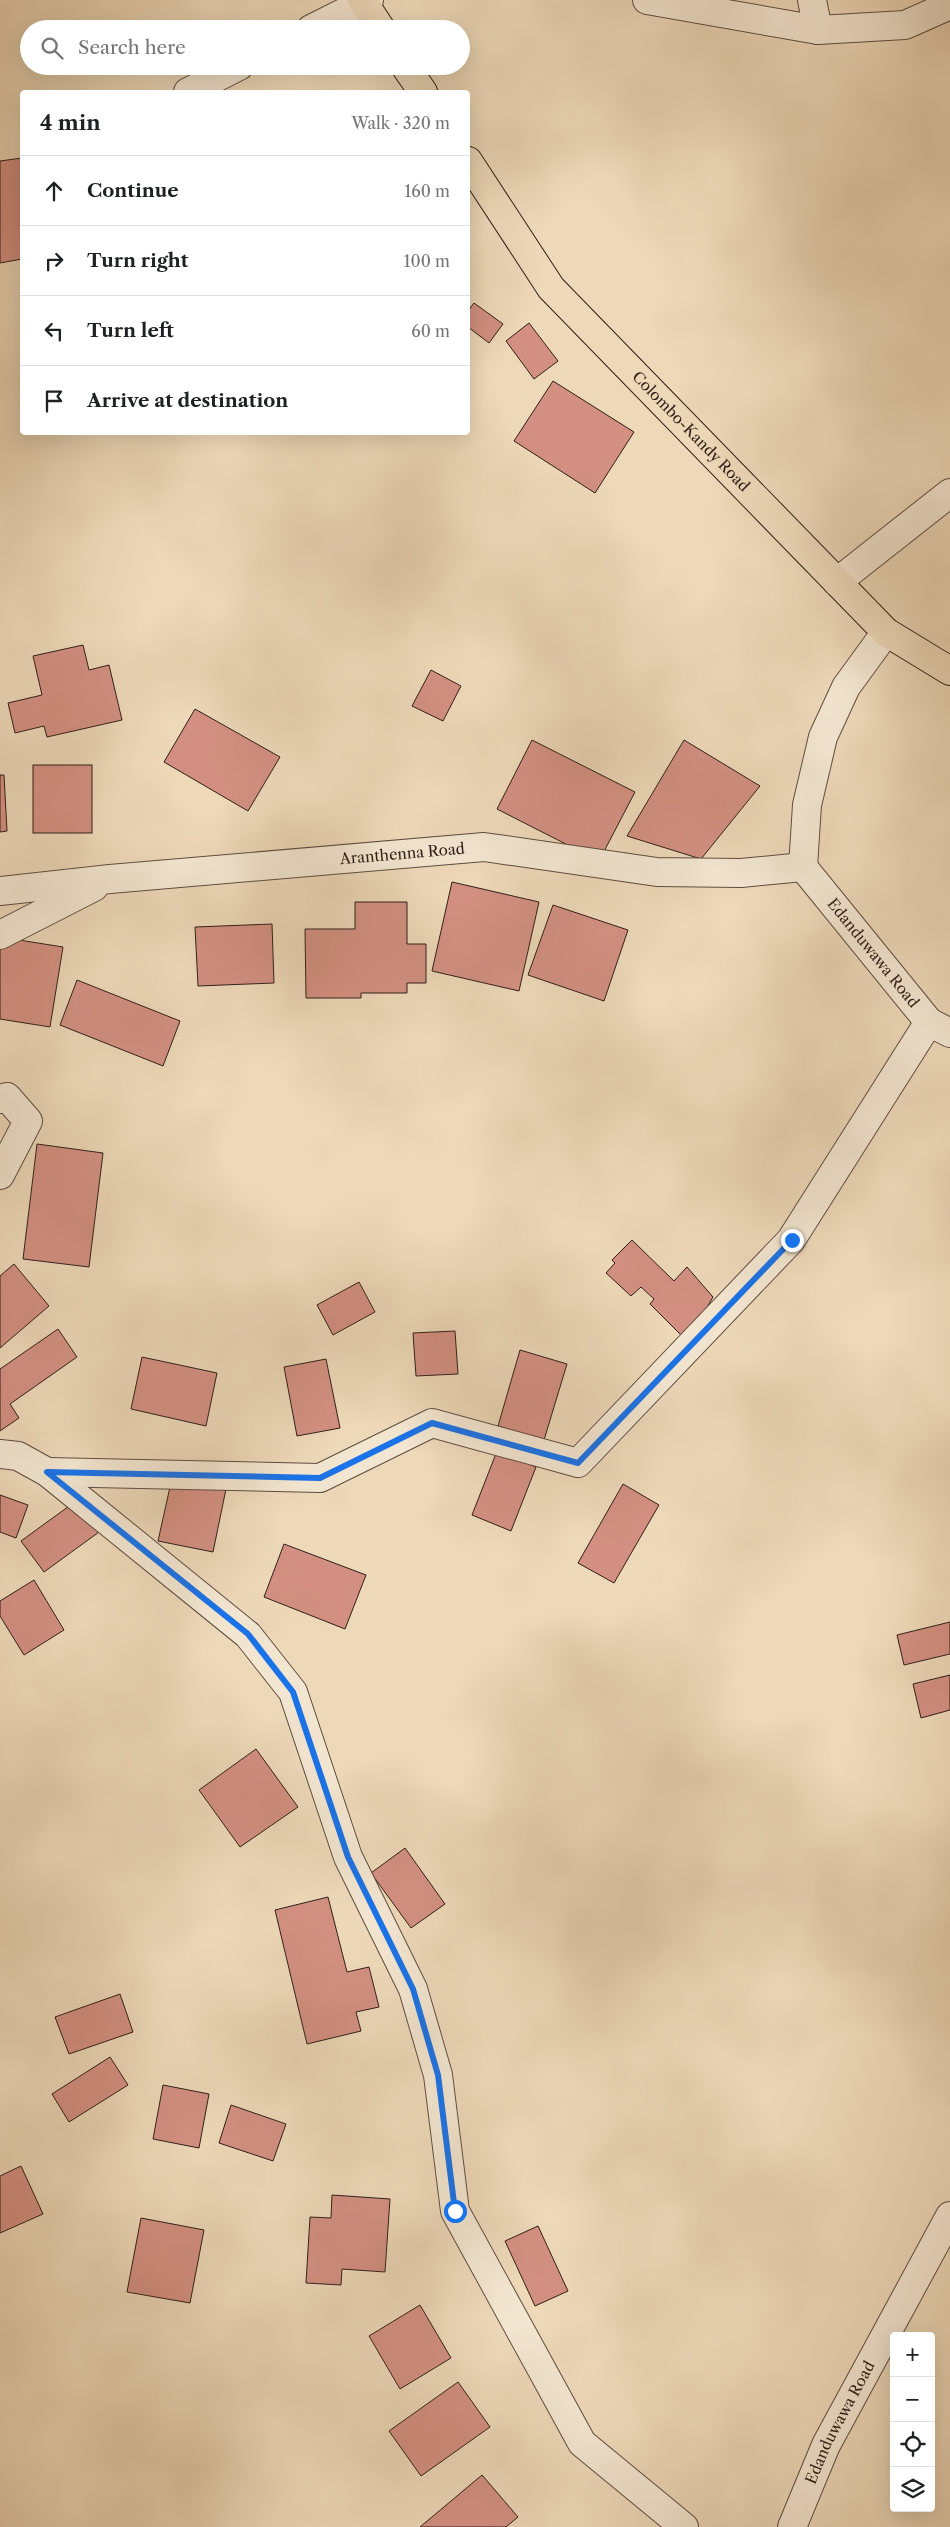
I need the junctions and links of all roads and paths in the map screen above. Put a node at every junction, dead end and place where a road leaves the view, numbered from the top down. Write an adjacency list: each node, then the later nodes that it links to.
1 (647, 0): 7 (street)
2 (812, 0): 7 (street)
3 (365, 1): 5 (street); 6 (highway)
4 (950, 5): 7 (street)
5 (328, 20)
6 (376, 20)
7 (818, 30)
8 (221, 75): 10 (street)
9 (411, 75): 11 (highway)
10 (192, 90)
11 (421, 90)
12 (470, 164): 14 (highway, Colombo-Kandy Road)
13 (950, 493): 14 (street)
14 (836, 582): 15 (highway, Colombo-Kandy Road)
15 (886, 632): 16 (highway, Colombo-Kandy Road); 17 (street)
16 (950, 670)
17 (803, 867): 18 (street, Aranthenna Road); 21 (street, Edanduwawa Road)
18 (110, 879): 19 (street, Aranthenna Road); 20 (street)
19 (0, 892)
20 (0, 935)
21 (940, 1028): 25 (street)
22 (0, 1099): 23 (street)
23 (0, 1176)
24 (0, 1454): 25 (street)
25 (47, 1472): 27 (street)
26 (950, 2216): 28 (street, Edanduwawa Road)
27 (684, 2527)
28 (792, 2527)

